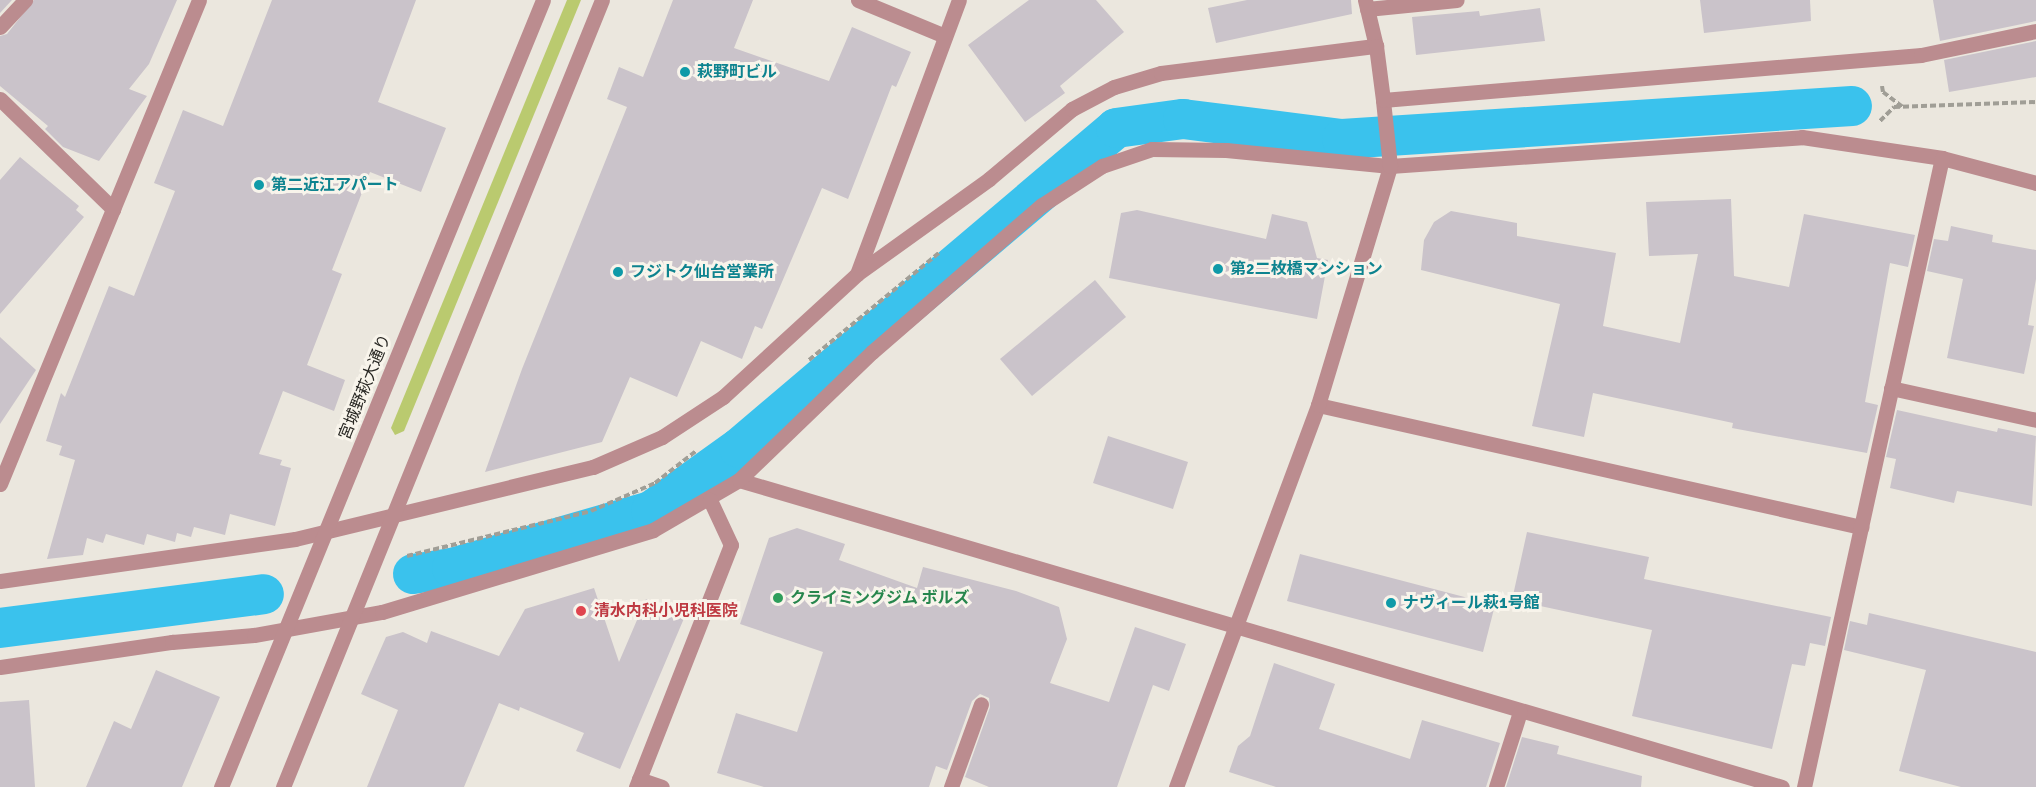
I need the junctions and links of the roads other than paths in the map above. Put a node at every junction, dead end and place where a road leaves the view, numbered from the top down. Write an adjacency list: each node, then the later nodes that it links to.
1 (25, 0): 9 (street)
2 (199, 0): 18 (street)
3 (543, 0): 28 (street, 宮城野萩大通り)
4 (602, 0): 26 (street)
5 (858, 0): 11 (street)
6 (959, 0): 11 (street)
7 (1457, 0): 8 (street)
8 (1366, 5): 12 (street)
9 (0, 27)
10 (2036, 31): 14 (street)
11 (945, 36): 19 (street)
12 (1376, 46): 14 (street); 19 (street)
13 (0, 99): 18 (street)
14 (1384, 101): 16 (street)
15 (1942, 158): 16 (street); 17 (street); 20 (street)
16 (1390, 165): 21 (street); 23 (street)
17 (2036, 183)
18 (113, 209): 24 (street)
19 (857, 274): 26 (street)
20 (1891, 388): 22 (street); 27 (street)
21 (1318, 405): 27 (street); 31 (street)
22 (2036, 420)
23 (739, 480): 25 (street); 31 (street)
24 (0, 484)
25 (710, 500): 30 (street); 36 (street)
26 (391, 516): 28 (street); 30 (street)
27 (1861, 527): 44 (street)
28 (326, 530): 29 (street); 32 (street, 宮城野萩大通り)
29 (0, 581)
30 (350, 618): 32 (street); 38 (street)
31 (1236, 626): 35 (street); 41 (street)
32 (285, 629): 33 (street); 37 (street, 宮城野萩大通り)
33 (0, 667)
34 (981, 704): 40 (street)
35 (1520, 712): 42 (street); 43 (street)
36 (637, 783): 39 (street)
37 (221, 787)
38 (283, 787)
39 (662, 787)
40 (951, 787)
41 (1176, 787)
42 (1496, 787)
43 (1782, 787)
44 (1804, 787)

